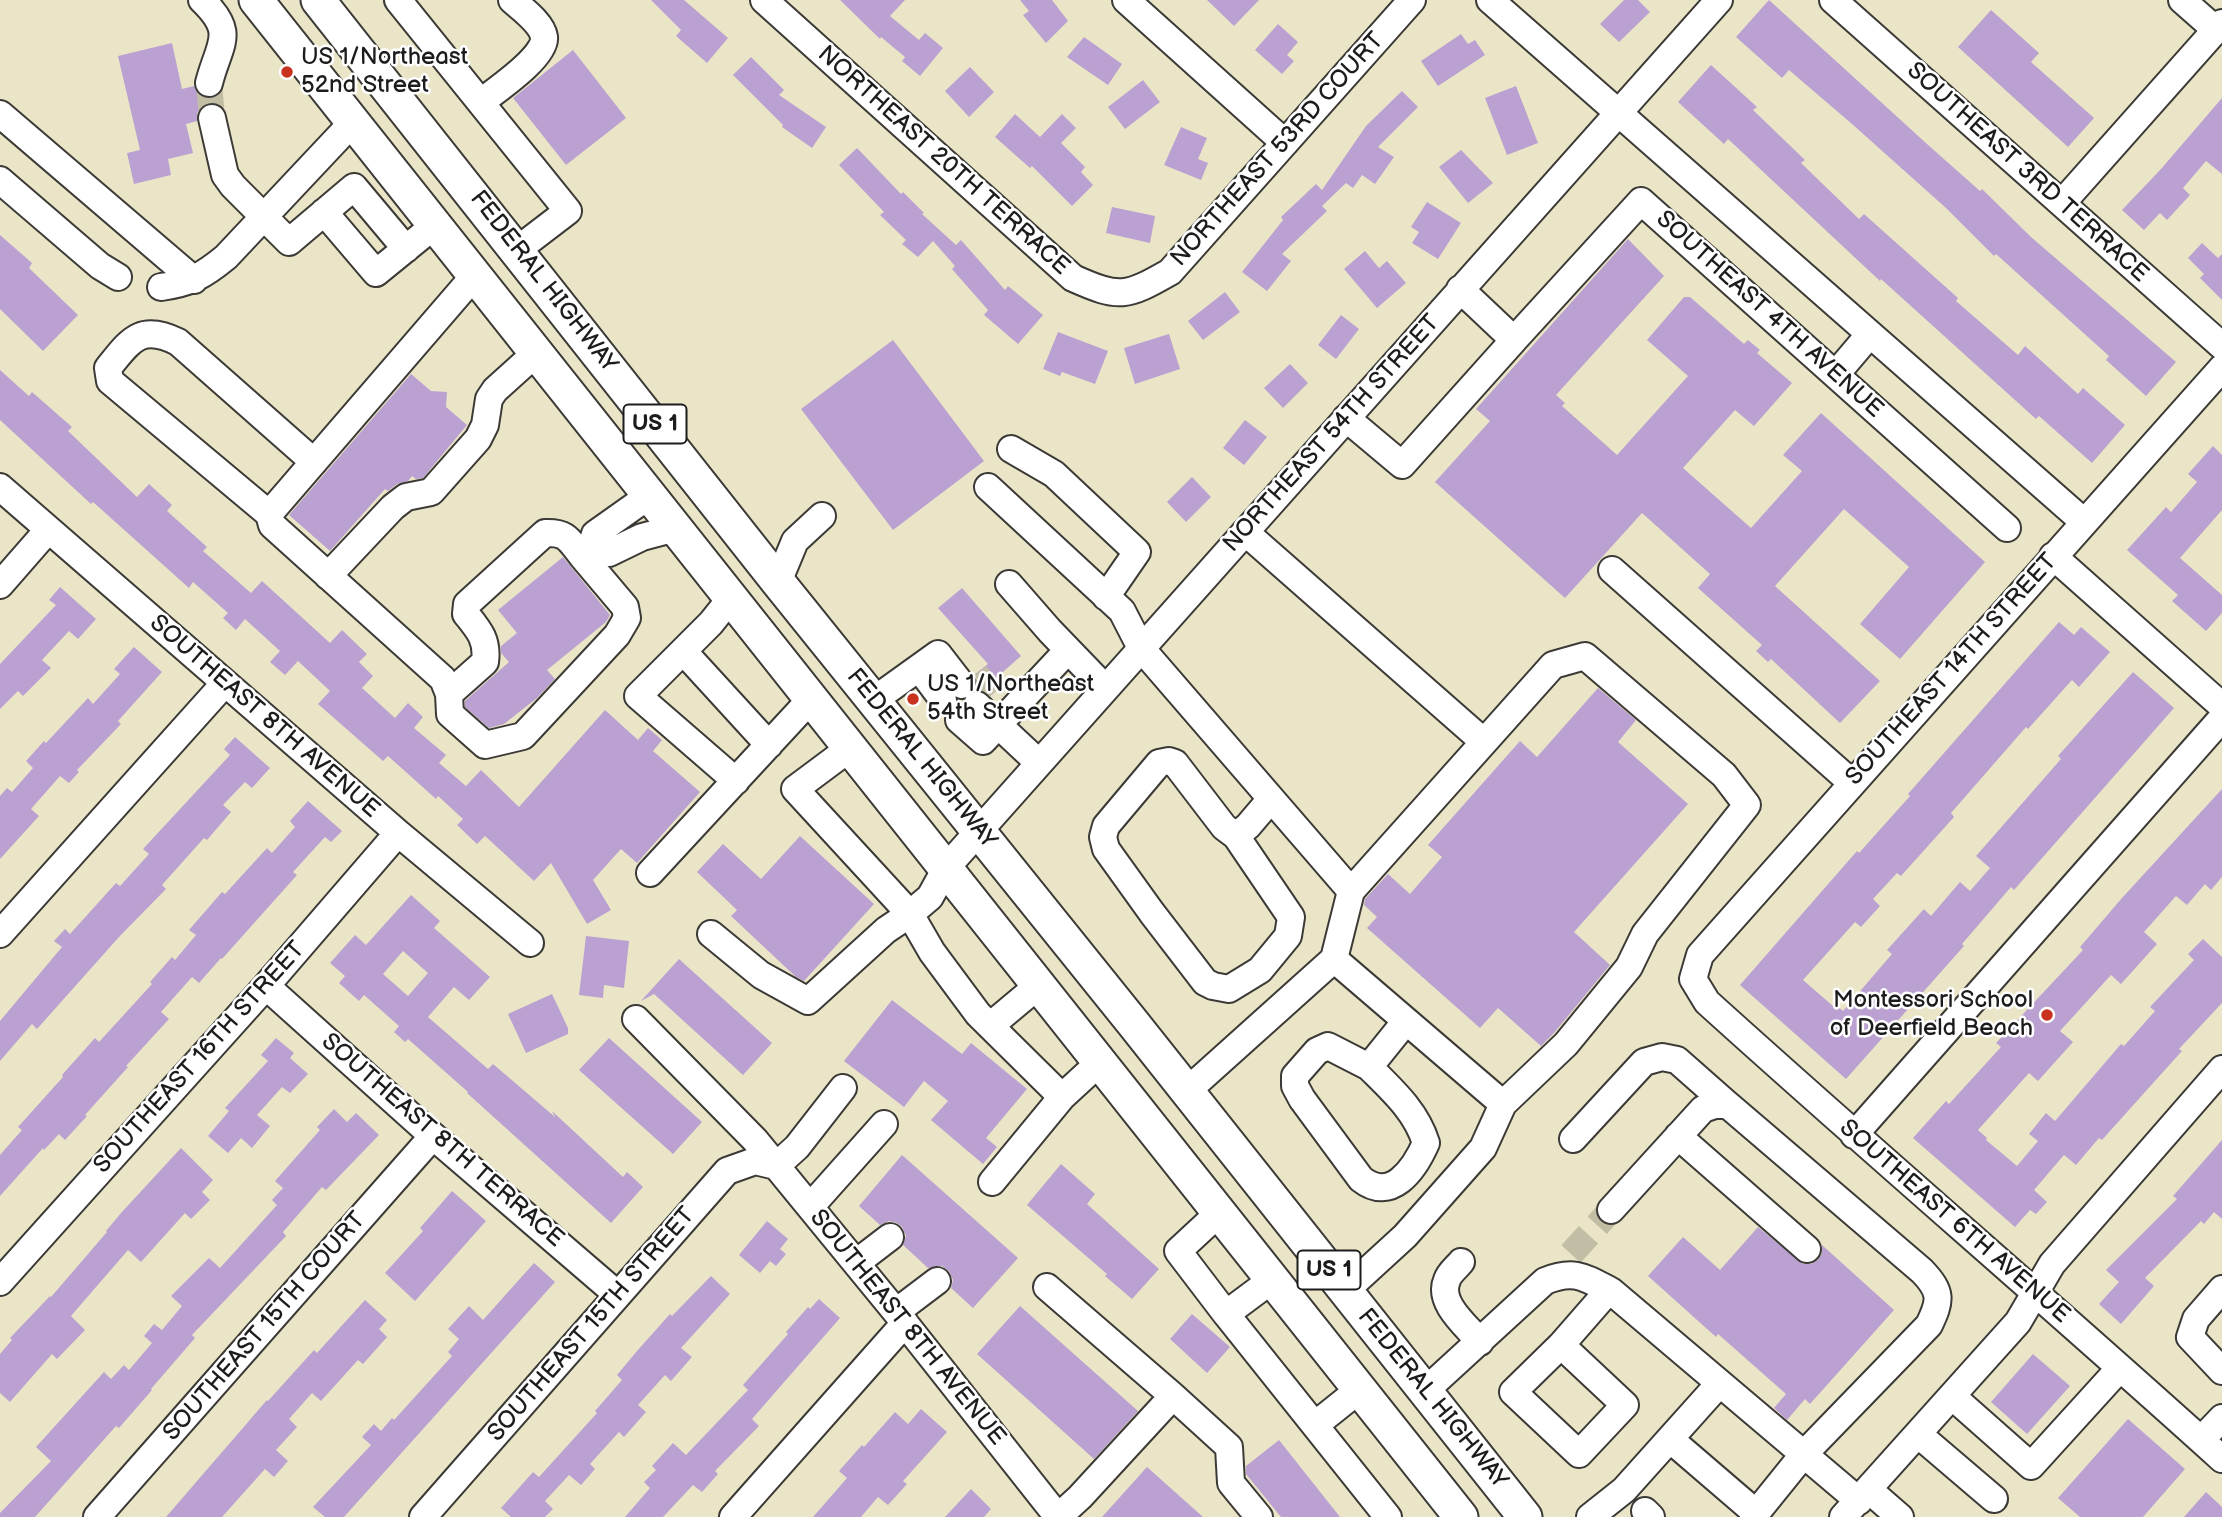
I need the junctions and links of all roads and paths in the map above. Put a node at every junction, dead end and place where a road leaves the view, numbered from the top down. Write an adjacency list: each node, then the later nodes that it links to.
1 (202, 0): 14 (street)
2 (256, 0): 19 (main road, FEDERAL HIGHWAY / US 1)
3 (398, 0): 15 (street)
4 (512, 0): 15 (street)
5 (764, 0): 36 (street, NORTHEAST 20TH TERRACE)
6 (1126, 0): 20 (street)
7 (1412, 0): 20 (street, NORTHEAST 53RD COURT)
8 (1490, 0): 16 (street)
9 (1718, 0): 16 (street, NORTHEAST 54TH STREET)
10 (1833, 0): 25 (street, SOUTHEAST 3RD TERRACE)
11 (2182, 0): 13 (street)
12 (324, 2): 21 (main road, FEDERAL HIGHWAY / US 1)
13 (2219, 27): 25 (street)
14 (209, 83)
15 (481, 102): 30 (street)
16 (1618, 112): 35 (street, NORTHEAST 54TH STREET); 37 (street)
17 (0, 114): 33 (street)
18 (212, 118): 27 (street)
19 (353, 122): 21 (main road); 22 (main road, FEDERAL HIGHWAY / US 1); 27 (street)
20 (1285, 143): 36 (street, NORTHEAST 53RD COURT)
21 (445, 159): 30 (main road, FEDERAL HIGHWAY / US 1)
22 (393, 172): 24 (street); 28 (main road, FEDERAL HIGHWAY / US 1)
23 (0, 180): 32 (street)
24 (358, 191): 26 (street); 29 (street)
25 (2062, 203): 39 (street, SOUTHEAST 3RD TERRACE)
26 (324, 212): 27 (street); 29 (street)
27 (263, 217): 33 (street)
28 (435, 225): 29 (street); 31 (main road, FEDERAL HIGHWAY / US 1)
29 (406, 249)
30 (517, 250): 45 (main road, FEDERAL HIGHWAY / US 1)
31 (475, 275): 40 (main road, FEDERAL HIGHWAY / US 1); 47 (street)
32 (118, 278)
33 (194, 280): 34 (street)
34 (161, 287)
35 (1460, 289): 38 (street); 44 (street, NORTHEAST 54TH STREET)
36 (1136, 291)
37 (1870, 334): 41 (street); 53 (street)
38 (1514, 340): 41 (street, SOUTHEAST 4TH AVENUE); 44 (street)
39 (2222, 346)
40 (536, 353): 43 (main road, FEDERAL HIGHWAY / US 1); 62 (street)
41 (1836, 374): 54 (street, SOUTHEAST 4TH AVENUE)
42 (2217, 384): 53 (street, SOUTHEAST 14TH STREET)
43 (587, 416): 45 (main road); 50 (main road, FEDERAL HIGHWAY / US 1)
44 (1346, 418): 58 (street, NORTHEAST 54TH STREET)
45 (671, 444): 56 (main road, FEDERAL HIGHWAY / US 1)
46 (1012, 449): 66 (street)
47 (314, 462): 51 (street); 51 (street)
48 (988, 487): 66 (street)
49 (0, 488): 57 (street, SOUTHEAST 8TH AVENUE)
50 (650, 495): 55 (main road, FEDERAL HIGHWAY / US 1); 56 (main road); 59 (street)
51 (269, 514): 62 (street)
52 (822, 516): 63 (street)
53 (2084, 522): 60 (street, SOUTHEAST 14TH STREET)
54 (2007, 527)
55 (676, 528): 59 (street); 67 (main road, FEDERAL HIGHWAY / US 1)
56 (738, 528): 63 (main road, FEDERAL HIGHWAY / US 1)
57 (48, 530): 65 (street); 71 (street, SOUTHEAST 8TH AVENUE)
58 (1245, 532): 68 (street, NORTHEAST 54TH STREET); 79 (street)
59 (586, 554): 73 (street); 73 (street)
60 (2053, 556): 77 (street); 84 (street, SOUTHEAST 14TH STREET)
61 (1612, 570): 84 (street)
62 (328, 576): 73 (street)
63 (778, 582): 75 (main road, FEDERAL HIGHWAY / US 1)
64 (1009, 584): 69 (street)
65 (0, 585)
66 (1106, 597): 68 (street)
67 (731, 598): 70 (street); 74 (main road, FEDERAL HIGHWAY / US 1)
68 (1141, 649): 72 (street, NORTHEAST 54TH STREET); 85 (street)
69 (1069, 650): 72 (street); 76 (street)
70 (683, 651): 80 (street); 83 (street)
71 (225, 683): 87 (street, SOUTHEAST 8TH AVENUE); 93 (street)
72 (1105, 688): 82 (street, NORTHEAST 54TH STREET)
73 (449, 694)
74 (811, 699): 80 (street); 81 (main road, FEDERAL HIGHWAY / US 1)
75 (874, 700): 76 (street); 86 (main road, FEDERAL HIGHWAY / US 1)
76 (977, 702): 82 (street)
77 (2222, 706)
78 (2222, 718): 112 (street)
79 (1484, 742): 91 (street); 109 (street)
80 (769, 745): 83 (street)
81 (850, 748): 89 (main road, FEDERAL HIGHWAY / US 1); 92 (street)
82 (1039, 763): 86 (street, NORTHEAST 54TH STREET)
83 (736, 781): 90 (street)
84 (1852, 783): 97 (street, SOUTHEAST 14TH STREET)
85 (1271, 799): 88 (street); 91 (street)
86 (979, 831): 89 (street, NORTHEAST 54TH STREET); 107 (main road, FEDERAL HIGHWAY / US 1)
87 (398, 833): 95 (street, SOUTHEAST 8TH AVENUE); 99 (street, SOUTHEAST 16TH STREET)
88 (1236, 836): 88 (street)
89 (946, 868): 92 (street, NORTHEAST 54TH STREET); 98 (main road, FEDERAL HIGHWAY / US 1)
90 (650, 873)
91 (1351, 891): 96 (street)
92 (910, 914): 94 (street, NORTHEAST 54TH STREET); 102 (street)
93 (0, 934)
94 (711, 934)
95 (530, 943)
96 (1334, 959): 101 (street); 107 (street)
97 (1693, 979): 112 (street, SOUTHEAST 6TH AVENUE)
98 (1039, 985): 102 (street); 103 (main road, FEDERAL HIGHWAY / US 1)
99 (266, 986): 113 (street, SOUTHEAST 8TH TERRACE); 130 (street, SOUTHEAST 16TH STREET)
100 (636, 1019): 116 (street, SOUTHEAST 8TH AVENUE)
101 (1406, 1021): 104 (street); 109 (street)
102 (990, 1026): 108 (street)
103 (1100, 1062): 108 (street); 120 (main road, FEDERAL HIGHWAY / US 1)
104 (1369, 1067): 104 (street)
105 (2222, 1069): 135 (street)
106 (844, 1088): 116 (street)
107 (1187, 1091): 134 (main road, FEDERAL HIGHWAY / US 1)
108 (1062, 1097): 117 (street)
109 (1503, 1104): 134 (street)
110 (1728, 1105): 114 (street); 115 (street); 153 (street)
111 (884, 1124): 118 (street)
112 (1854, 1135): 135 (street, SOUTHEAST 6TH AVENUE)
113 (433, 1136): 136 (street, SOUTHEAST 8TH TERRACE); 158 (street, SOUTHEAST 15TH COURT)
114 (1678, 1136): 119 (street); 122 (street)
115 (1573, 1139)
116 (776, 1166): 118 (street, SOUTHEAST 8TH AVENUE); 136 (street, SOUTHEAST 15TH STREET)
117 (992, 1182)
118 (810, 1207): 126 (street, SOUTHEAST 8TH AVENUE)
119 (1611, 1210)
120 (1220, 1212): 123 (main road, FEDERAL HIGHWAY / US 1); 137 (street)
121 (890, 1237): 126 (street)
122 (1807, 1249)
123 (1252, 1252): 127 (main road, FEDERAL HIGHWAY / US 1); 134 (main road)
124 (1571, 1254): 129 (street)
125 (1461, 1262): 139 (street)
126 (856, 1263): 138 (street, SOUTHEAST 8TH AVENUE)
127 (1273, 1279): 137 (street); 144 (main road, FEDERAL HIGHWAY / US 1)
128 (937, 1281): 138 (street)
129 (1545, 1281): 133 (street); 139 (street)
130 (0, 1282)
131 (1047, 1287): 146 (street)
132 (2222, 1289): 142 (street)
133 (1609, 1290): 140 (street); 143 (street)
134 (1345, 1291): 145 (main road, FEDERAL HIGHWAY / US 1)
135 (2035, 1292): 141 (street, SOUTHEAST 6TH AVENUE); 147 (street)
136 (618, 1295): 159 (street, SOUTHEAST 15TH STREET)
137 (1226, 1314): 149 (street)
138 (900, 1317): 160 (street); 161 (street, SOUTHEAST 8TH AVENUE)
139 (1480, 1342): 145 (street)
140 (1561, 1345)
141 (2120, 1368): 147 (street); 152 (street, SOUTHEAST 6TH AVENUE)
142 (2222, 1371)
143 (1719, 1384): 151 (street); 153 (street)
144 (1360, 1389): 149 (street); 164 (main road, FEDERAL HIGHWAY / US 1)
145 (1424, 1391): 165 (main road, FEDERAL HIGHWAY / US 1)
146 (1173, 1396): 161 (street); 162 (street)
147 (1953, 1397): 150 (street)
148 (2222, 1418): 152 (street)
149 (1315, 1425): 163 (street)
150 (1919, 1435): 155 (street); 156 (street)
151 (1671, 1440): 157 (street); 166 (street)
152 (2202, 1440): 154 (street, SOUTHEAST 6TH AVENUE)
153 (1804, 1455): 156 (street); 157 (street)
154 (2222, 1459)
155 (1994, 1499)
156 (1857, 1503): 167 (street)
157 (1754, 1515)
158 (97, 1517)
159 (423, 1517)
160 (733, 1517)
161 (1058, 1517)
162 (1259, 1517)
163 (1388, 1517)
164 (1461, 1517)
165 (1525, 1517)
166 (1590, 1517)
167 (1900, 1517)

